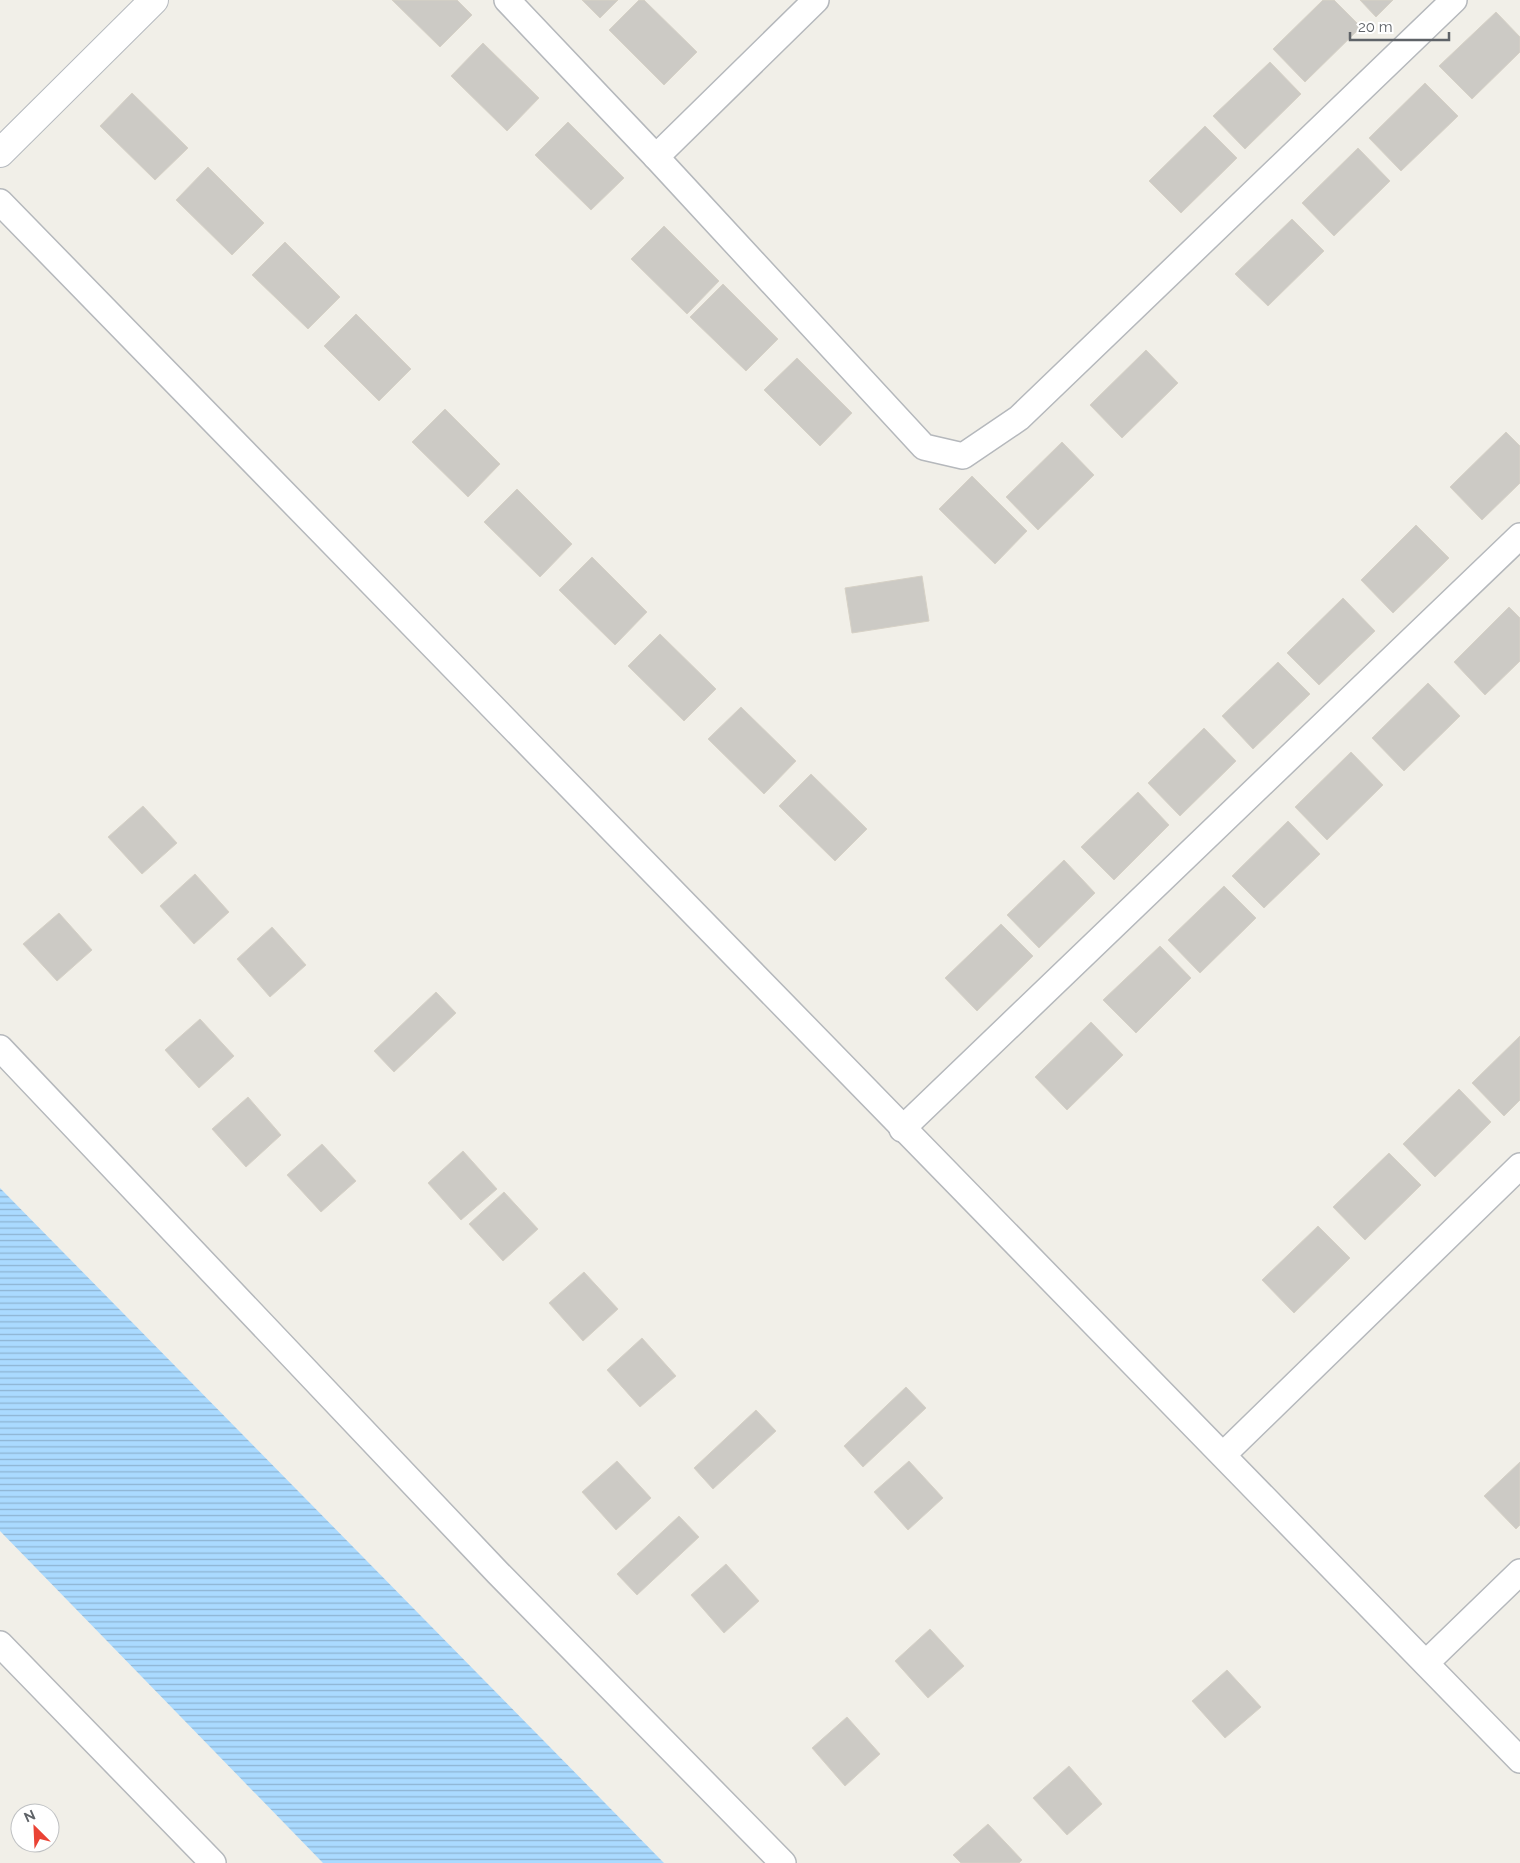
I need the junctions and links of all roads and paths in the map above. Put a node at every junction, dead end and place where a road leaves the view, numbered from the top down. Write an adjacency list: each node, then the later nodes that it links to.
1 (154, 0): 5 (street)
2 (507, 0): 6 (street)
3 (816, 0): 6 (street)
4 (1454, 0): 6 (street)
5 (0, 153)
6 (656, 157)
7 (0, 202): 10 (street)
8 (1520, 536): 10 (street)
9 (0, 1048): 18 (street)
10 (902, 1129): 12 (street)
11 (1520, 1166): 12 (street)
12 (1224, 1454): 15 (street)
13 (1520, 1572): 15 (street)
14 (0, 1644): 17 (street)
15 (1426, 1663): 16 (street)
16 (1520, 1760)
17 (213, 1863)
18 (783, 1863)

